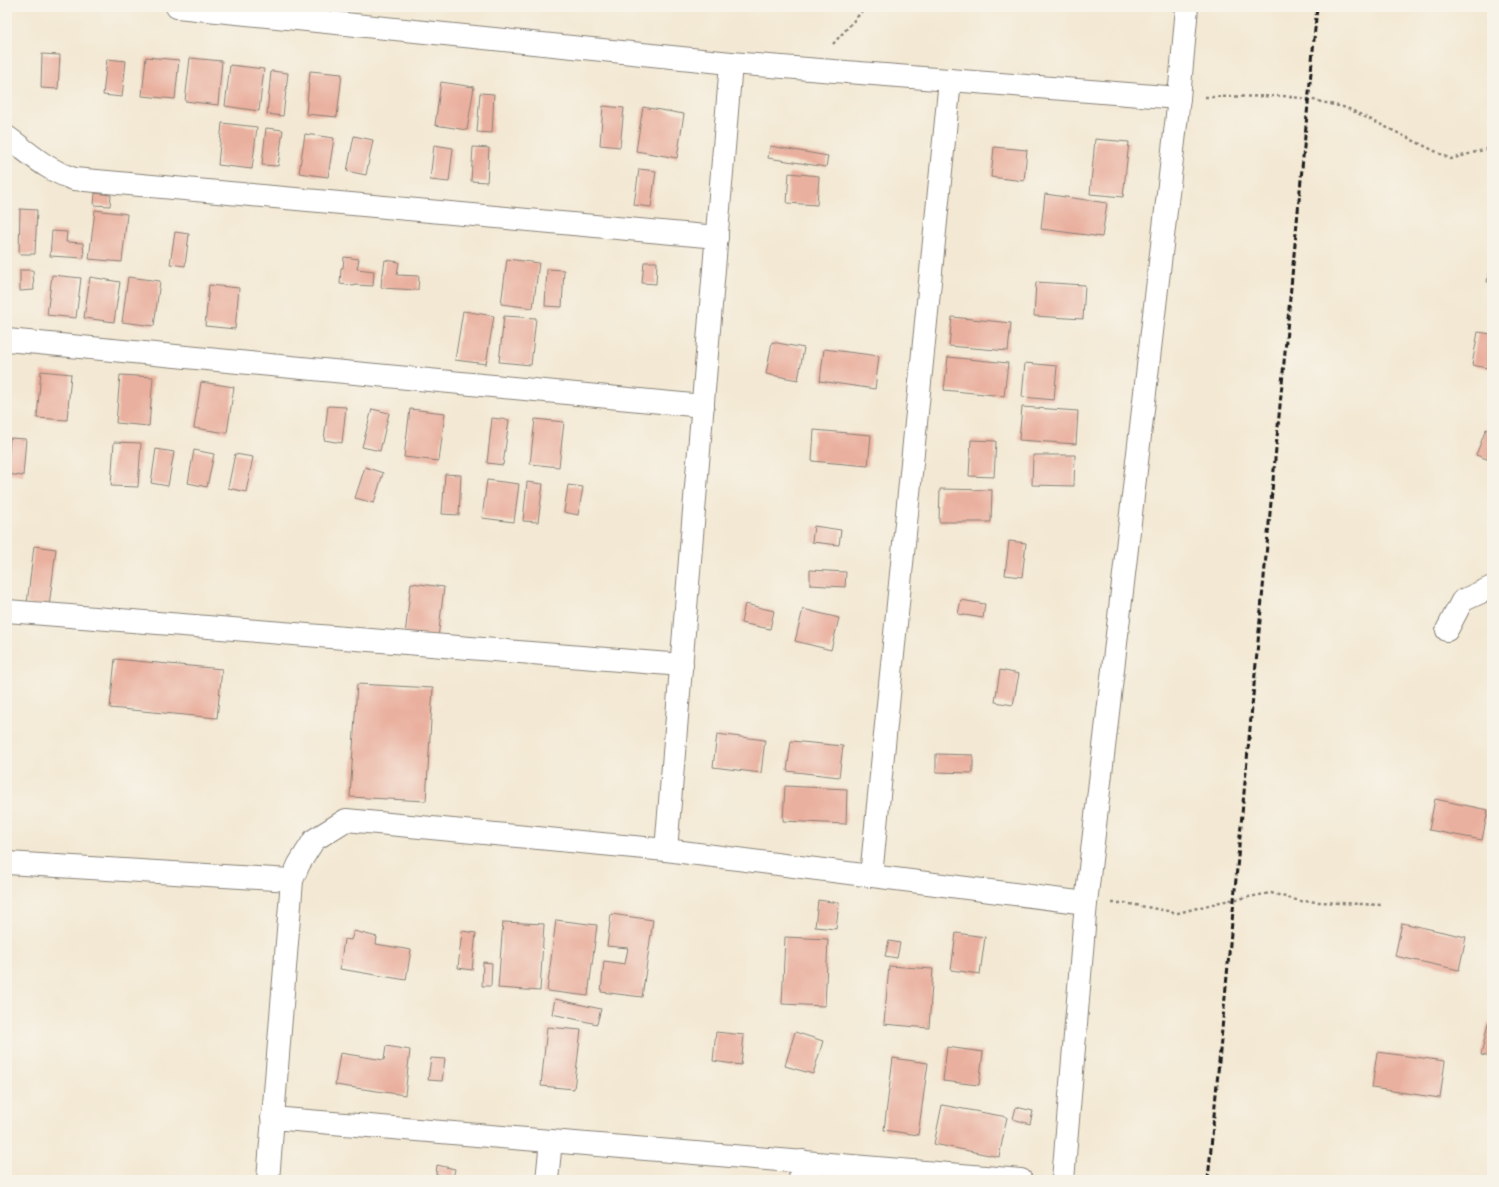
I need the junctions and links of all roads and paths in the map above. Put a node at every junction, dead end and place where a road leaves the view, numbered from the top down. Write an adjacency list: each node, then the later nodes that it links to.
1 (177, 7): 4 (street)
2 (866, 7): 5 (path)
3 (1187, 7): 7 (street)
4 (731, 63): 5 (street); 10 (street)
5 (812, 70): 6 (street)
6 (950, 80): 7 (street); 19 (street)
7 (1179, 98): 9 (path); 21 (street)
8 (7, 137): 10 (street)
9 (1490, 148)
10 (717, 237): 12 (street)
11 (7, 340): 12 (street)
12 (703, 406): 16 (street)
13 (1492, 587): 15 (street)
14 (7, 611): 16 (street)
15 (1447, 630)
16 (682, 665): 17 (street)
17 (666, 850): 19 (street); 20 (street)
18 (7, 863): 20 (street)
19 (871, 876): 21 (street)
20 (292, 880): 23 (street)
21 (1086, 904): 22 (path); 29 (street)
22 (1381, 905)
23 (272, 1118): 24 (street); 26 (street)
24 (550, 1141): 25 (street); 27 (street)
25 (801, 1170): 28 (street)
26 (268, 1180)
27 (547, 1180)
28 (1021, 1180)
29 (1063, 1180)

